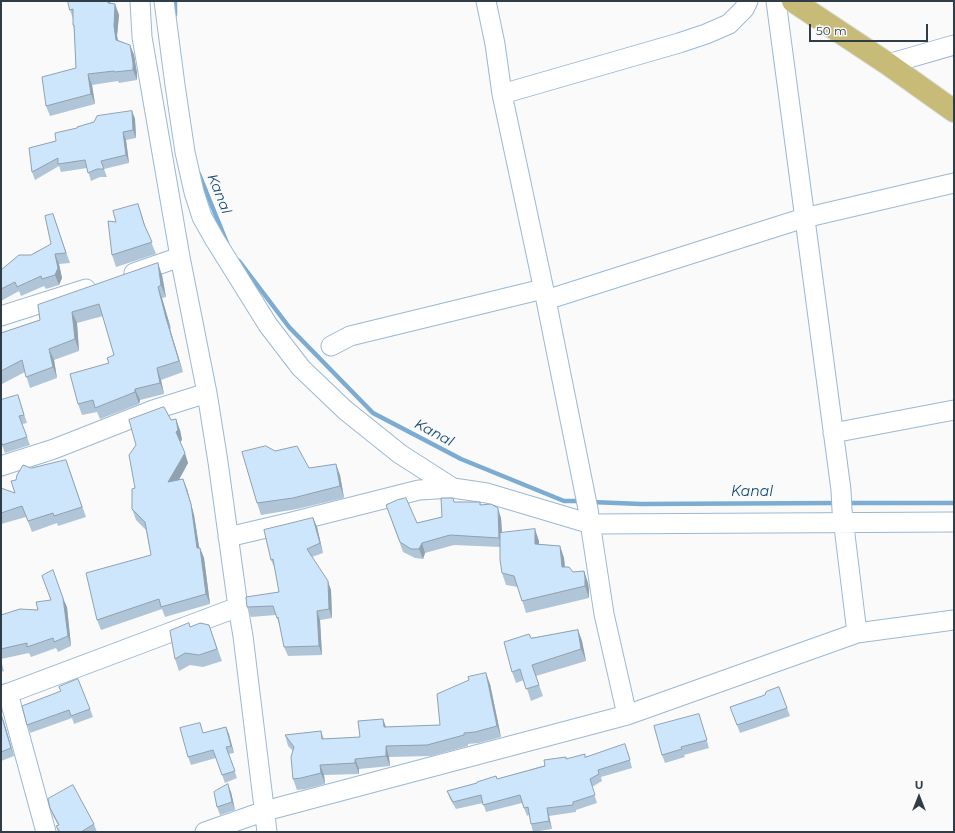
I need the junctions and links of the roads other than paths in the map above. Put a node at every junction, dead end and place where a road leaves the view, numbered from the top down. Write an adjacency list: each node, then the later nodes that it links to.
1 (140, 1): 13 (street)
2 (164, 1): 23 (street)
3 (486, 1): 9 (street)
4 (748, 1): 9 (street)
5 (776, 1): 12 (street)
6 (793, 1): 8 (highway)
7 (954, 45): 8 (street)
8 (888, 64): 10 (highway)
9 (502, 94): 16 (street)
10 (954, 111)
11 (954, 183): 12 (street)
12 (804, 218): 16 (street); 21 (street)
13 (180, 257): 14 (street); 19 (street)
14 (121, 277)
15 (99, 285): 17 (street)
16 (545, 295): 18 (street); 24 (street)
17 (1, 316)
18 (331, 346)
19 (207, 392): 22 (street); 27 (street)
20 (954, 410): 21 (street)
21 (833, 433): 25 (street)
22 (1, 466)
23 (453, 488): 24 (street); 27 (street)
24 (589, 516): 25 (street); 32 (street)
25 (843, 516): 26 (street); 30 (street)
26 (954, 522)
27 (228, 537): 28 (street)
28 (238, 607): 31 (street); 33 (street)
29 (954, 620): 30 (street)
30 (857, 633): 32 (street)
31 (4, 695): 34 (street)
32 (627, 714): 33 (street)
33 (264, 811): 35 (street); 36 (street)
34 (46, 832)
35 (205, 832)
36 (267, 832)

